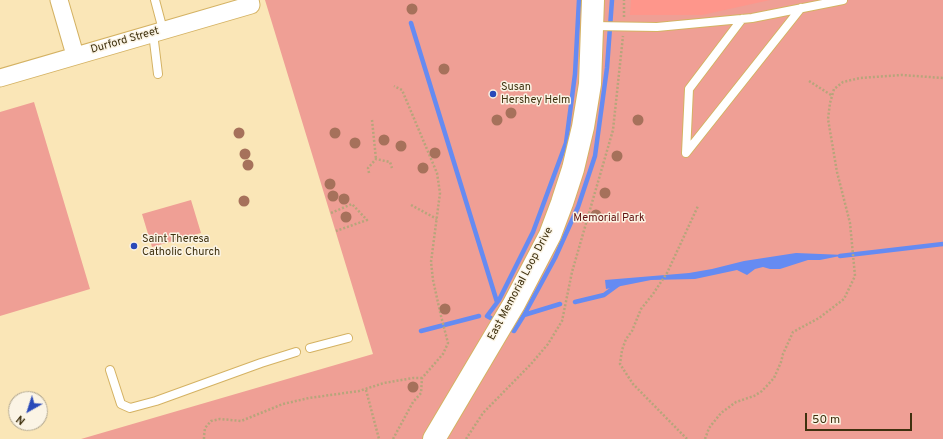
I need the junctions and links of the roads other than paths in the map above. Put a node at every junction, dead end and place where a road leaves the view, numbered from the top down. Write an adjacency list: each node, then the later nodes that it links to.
1 (59, 0): 10 (street)
2 (155, 0): 9 (lane)
3 (593, 0): 8 (street, East Memorial Loop Drive)
4 (843, 0): 6 (lane)
5 (250, 2): 9 (street, Durford Street)
6 (801, 8): 7 (lane); 7 (lane)
7 (742, 19): 8 (lane)
8 (593, 26): 17 (street, East Memorial Loop Drive)
9 (158, 32): 10 (street, Durford Street); 11 (lane)
10 (76, 55): 12 (street, Durford Street)
11 (158, 74)
12 (0, 78)
13 (348, 338): 14 (lane)
14 (310, 348)
15 (296, 352): 16 (lane)
16 (110, 370)
17 (434, 439)

